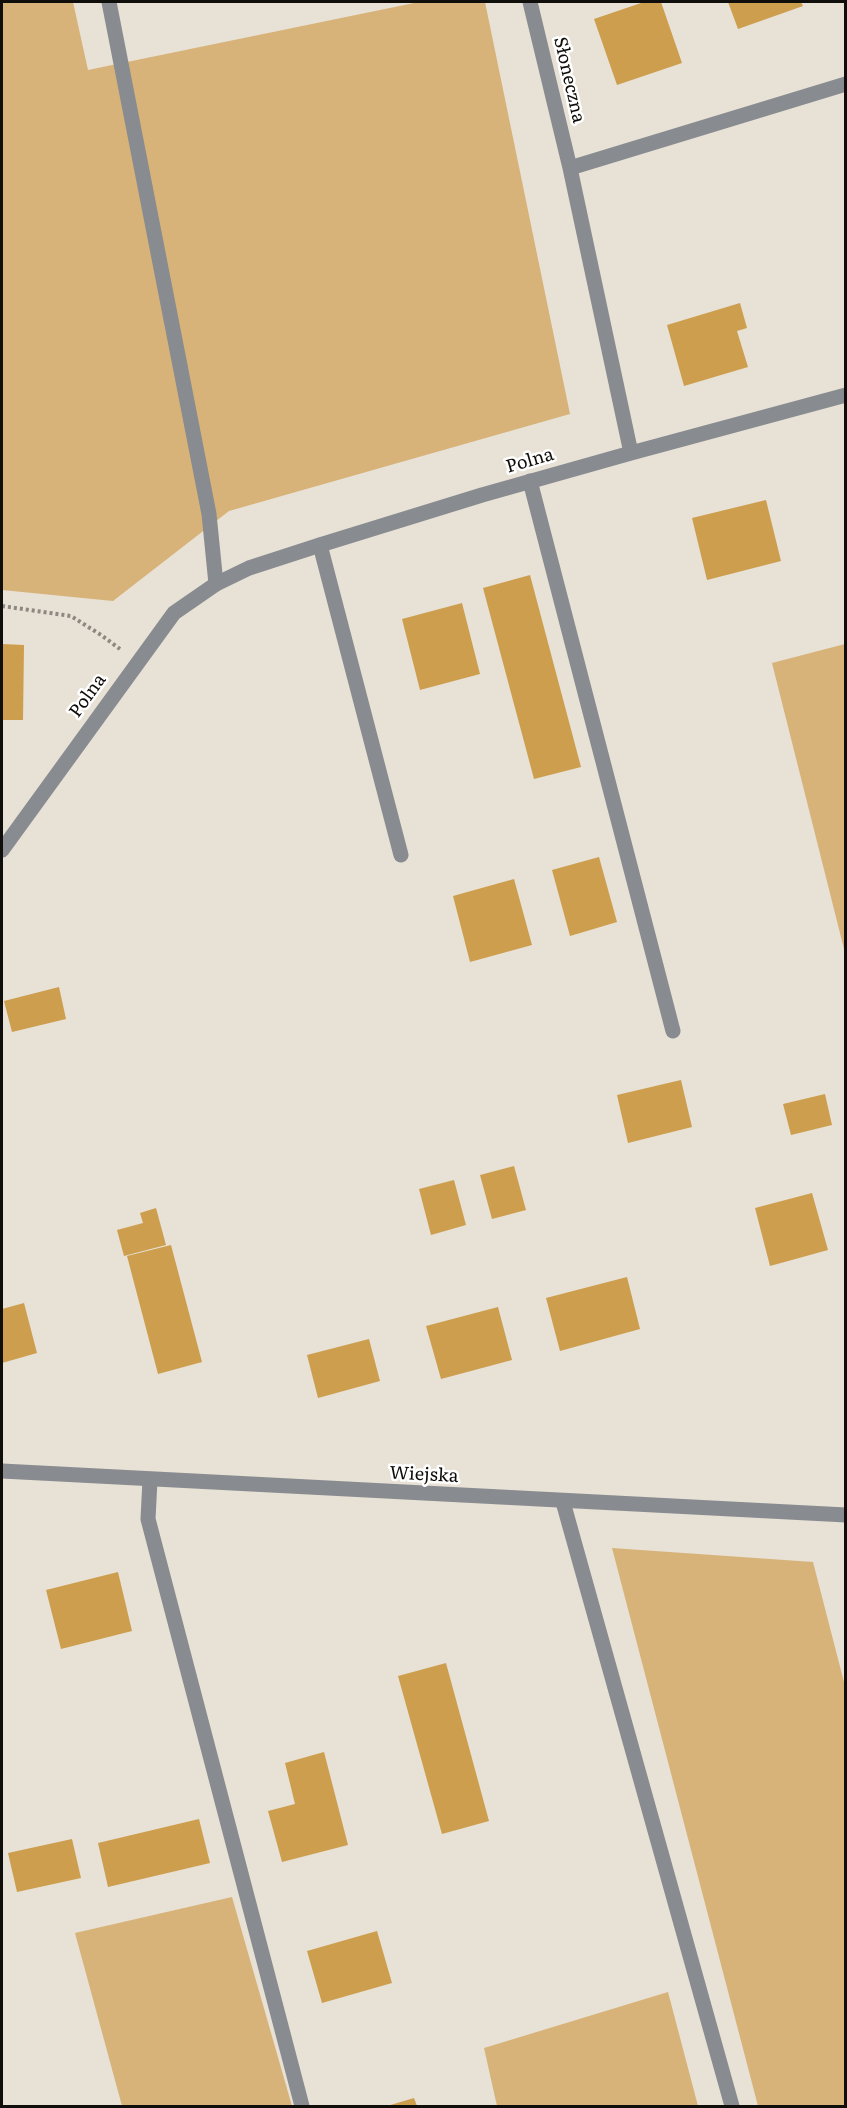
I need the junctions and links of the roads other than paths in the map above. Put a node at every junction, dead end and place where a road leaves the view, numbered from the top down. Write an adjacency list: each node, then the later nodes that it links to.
1 (109, 2): 9 (street)
2 (530, 2): 4 (street, Słoneczna)
3 (846, 84): 4 (street)
4 (570, 168): 6 (street)
5 (846, 395): 6 (street, Polna)
6 (632, 453): 7 (street, Polna)
7 (530, 482): 8 (street, Polna); 12 (street)
8 (320, 545): 9 (street, Polna); 11 (street)
9 (216, 584): 10 (street, Polna)
10 (2, 850)
11 (401, 855)
12 (673, 1031)
13 (2, 1472): 14 (street, Wiejska)
14 (150, 1480): 15 (street, Wiejska); 17 (street)
15 (563, 1502): 16 (street, Wiejska); 18 (street)
16 (846, 1515)
17 (302, 2106)
18 (732, 2106)

